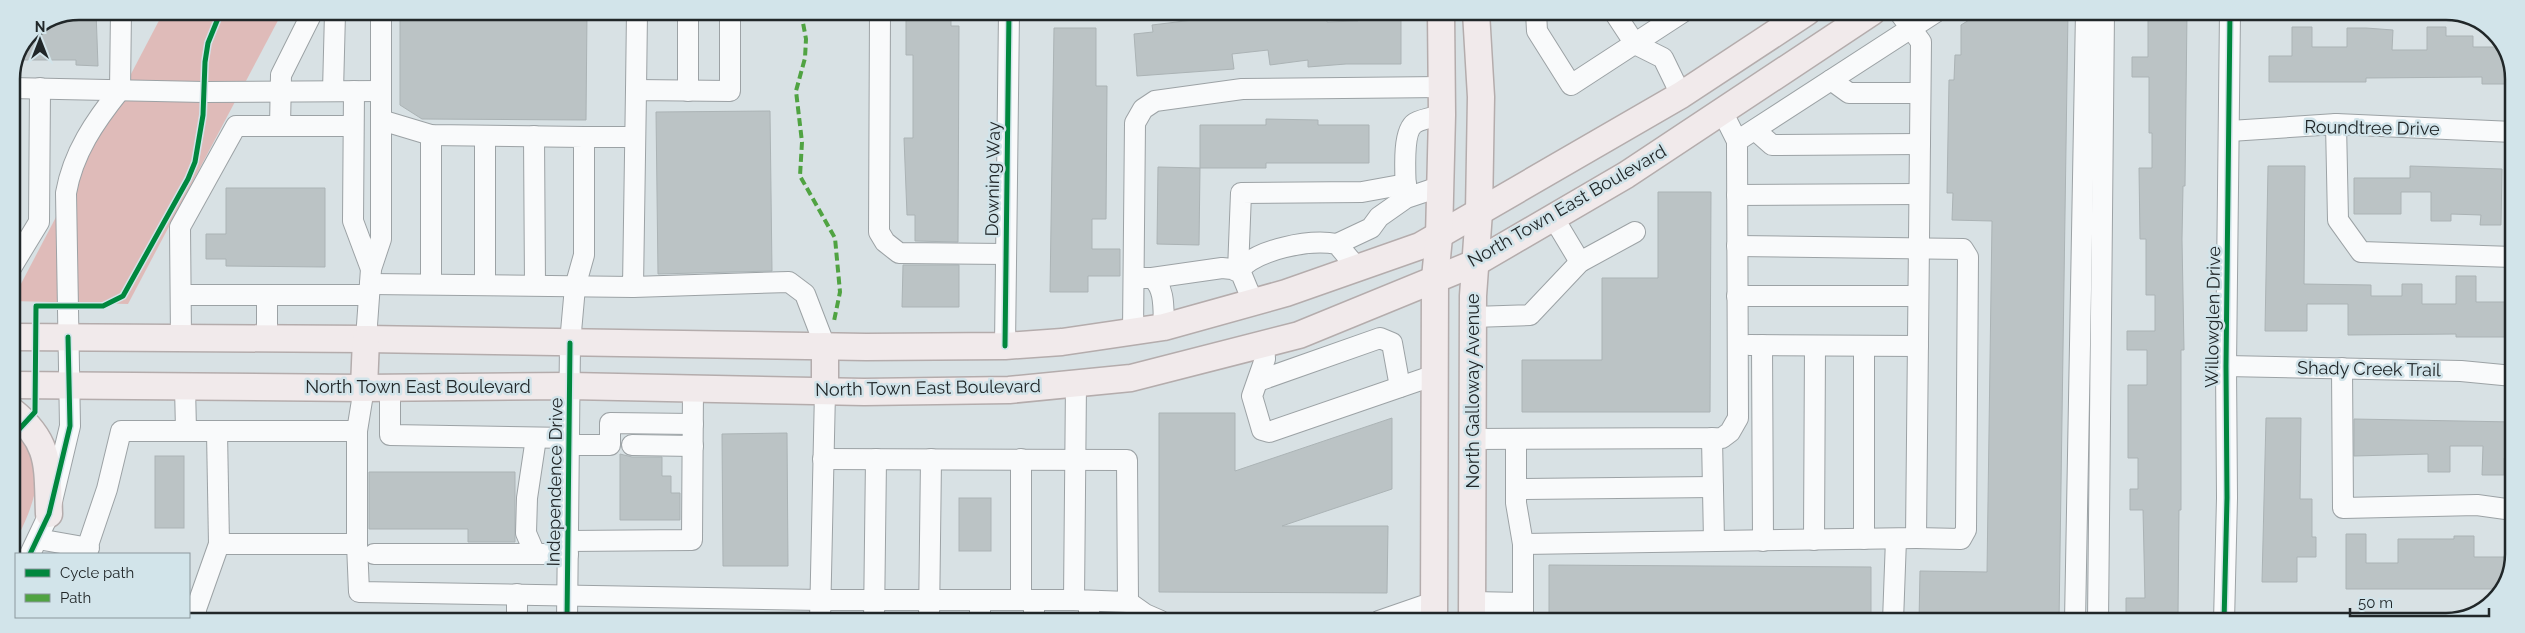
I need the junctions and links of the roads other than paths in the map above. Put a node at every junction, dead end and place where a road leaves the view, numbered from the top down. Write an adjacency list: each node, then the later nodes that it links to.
1 (121, 20): 29 (street)
2 (309, 20): 35 (street)
3 (335, 20): 31 (street)
4 (381, 20): 33 (street)
5 (637, 20): 30 (street)
6 (688, 20): 34 (street)
7 (730, 20): 34 (street)
8 (880, 20): 66 (street)
9 (1009, 20): 66 (street, Downing Way)
10 (1441, 20): 26 (main road)
11 (1476, 20): 58 (main road, North Galloway Avenue)
12 (1537, 20): 23 (street)
13 (1619, 20): 23 (street)
14 (1672, 20): 23 (street)
15 (1795, 20): 25 (main road)
16 (1861, 20): 38 (main road, North Town East Boulevard)
17 (1905, 20): 22 (street)
18 (1924, 20): 22 (street)
19 (2086, 20): 178 (street)
20 (2104, 20): 179 (street)
21 (2230, 20): 45 (street, Willowglen Drive)
22 (1911, 29): 24 (street); 36 (street)
23 (1635, 44): 37 (street)
24 (1831, 80): 36 (street); 44 (street)
25 (1702, 81): 37 (main road); 38 (main road)
26 (1442, 87): 39 (main road); 72 (street)
27 (20, 88): 28 (street)
28 (40, 88): 29 (street); 65 (street)
29 (120, 90): 35 (street); 90 (street)
30 (636, 90): 34 (street); 51 (street)
31 (333, 91): 32 (street); 35 (street)
32 (354, 91): 33 (street); 43 (street)
33 (381, 91): 40 (street)
34 (688, 91)
35 (280, 92): 42 (street)
36 (1920, 93): 53 (street)
37 (1681, 95): 58 (main road)
38 (1722, 111): 52 (street); 59 (main road, North Town East Boulevard)
39 (1442, 115): 54 (main road); 55 (street)
40 (382, 120): 47 (street); 74 (street)
41 (2336, 124): 45 (street, Roundtree Drive); 46 (street, Roundtree Drive); 67 (street)
42 (280, 126): 43 (street); 80 (street)
43 (353, 126): 74 (street)
44 (1755, 130): 52 (street); 53 (street)
45 (2230, 131): 104 (street, Willowglen Drive)
46 (2505, 132)
47 (431, 135): 48 (street); 75 (street)
48 (485, 136): 49 (street); 76 (street)
49 (534, 136): 50 (street); 77 (street)
50 (584, 137): 51 (street); 78 (street, Independence Drive)
51 (635, 137): 79 (street)
52 (1737, 141): 57 (street)
53 (1920, 144): 56 (street)
54 (1439, 187): 55 (street); 61 (main road)
55 (1406, 191): 62 (street); 71 (street)
56 (1919, 194): 57 (street); 64 (street)
57 (1737, 195): 63 (street)
58 (1479, 212): 61 (main road); 68 (main road, North Galloway Avenue)
59 (1553, 217): 68 (main road, North Town East Boulevard); 69 (street)
60 (1635, 232): 69 (street)
61 (1439, 237): 70 (main road); 73 (main road)
62 (1337, 244): 70 (street); 71 (street)
63 (1737, 246): 64 (street); 82 (street)
64 (1919, 248): 83 (street); 141 (street)
65 (20, 254)
66 (1006, 254): 100 (street, Downing Way)
67 (2505, 257)
68 (1475, 262): 73 (main road, North Town East Boulevard); 86 (main road, North Galloway Avenue)
69 (1580, 262): 86 (street)
70 (1358, 269): 84 (main road)
71 (1238, 271): 72 (street); 84 (street)
72 (1143, 278): 87 (street); 88 (street)
73 (1435, 278): 85 (main road, North Town East Boulevard); 108 (main road)
74 (370, 282): 75 (street); 81 (street); 93 (street)
75 (431, 284): 76 (street)
76 (485, 285): 77 (street)
77 (536, 285): 78 (street)
78 (575, 287): 79 (street); 94 (street, Independence Drive)
79 (633, 287): 99 (street)
80 (180, 295): 81 (street); 91 (street)
81 (266, 295): 92 (street)
82 (1737, 296): 83 (street); 97 (street)
83 (1918, 296): 103 (street)
84 (1253, 302): 87 (main road)
85 (1354, 314): 95 (main road, North Town East Boulevard); 96 (street)
86 (1473, 317): 127 (main road, North Galloway Avenue)
87 (1164, 327): 88 (main road); 105 (main road)
88 (1133, 332): 100 (main road)
89 (20, 336): 90 (main road)
90 (68, 337): 91 (main road); 112 (street)
91 (181, 338): 92 (main road)
92 (267, 338): 93 (main road)
93 (366, 339): 94 (main road); 116 (main road)
94 (570, 343): 99 (main road); 113 (street, Independence Drive)
95 (1264, 344): 105 (main road, North Town East Boulevard); 109 (street)
96 (1359, 344): 109 (street); 115 (street)
97 (1737, 345): 98 (street); 126 (street)
98 (1762, 345): 101 (street); 144 (street)
99 (825, 346): 100 (main road); 119 (main road)
100 (1005, 346)
101 (1815, 346): 102 (street); 145 (street)
102 (1864, 346): 103 (street); 142 (street)
103 (1918, 346): 141 (street)
104 (2226, 366): 106 (street, Shady Creek Trail); 180 (street, Willowglen Drive)
105 (1174, 367): 110 (main road, North Town East Boulevard)
106 (2342, 368): 107 (street, Shady Creek Trail); 139 (street)
107 (2505, 375)
108 (1435, 376): 115 (street); 164 (main road)
109 (1258, 381): 115 (street)
110 (1076, 384): 119 (main road, North Town East Boulevard); 136 (street)
111 (20, 385): 112 (main road, North Town East Boulevard)
112 (70, 386): 114 (main road, North Town East Boulevard); 140 (street)
113 (570, 386): 117 (main road, North Town East Boulevard); 118 (main road, North Town East Boulevard); 129 (street, Independence Drive)
114 (186, 387): 116 (main road, North Town East Boulevard); 122 (street)
115 (1400, 387)
116 (364, 388): 117 (main road, North Town East Boulevard); 123 (street)
117 (390, 388): 125 (street)
118 (693, 388): 119 (main road, North Town East Boulevard); 121 (street)
119 (825, 391): 132 (street)
120 (20, 419): 140 (main road)
121 (693, 424): 130 (street); 131 (street)
122 (186, 430): 124 (street); 152 (street)
123 (358, 431): 124 (street); 151 (street)
124 (217, 432): 147 (street)
125 (536, 438): 129 (street); 153 (street)
126 (1712, 438): 128 (street); 137 (street)
127 (1472, 439): 128 (street); 165 (main road, North Galloway Avenue)
128 (1516, 439): 138 (street)
129 (569, 442): 130 (street); 150 (street, Independence Drive)
130 (621, 445): 131 (street)
131 (693, 446): 150 (street)
132 (823, 459): 133 (street); 157 (street)
133 (876, 459): 134 (street); 158 (street)
134 (930, 459): 135 (street); 159 (street)
135 (1021, 459): 136 (street); 161 (street)
136 (1075, 459): 162 (street); 163 (street)
137 (1713, 487): 138 (street); 146 (street)
138 (1516, 489): 148 (street)
139 (2505, 509)
140 (49, 514): 149 (street)
141 (1916, 538): 143 (street)
142 (1864, 539): 143 (street); 145 (street)
143 (1896, 539): 177 (street)
144 (1763, 540): 145 (street); 146 (street)
145 (1814, 540)
146 (1714, 541): 148 (street)
147 (219, 544): 151 (street); 154 (street)
148 (1523, 544): 166 (street)
149 (34, 547): 152 (street)
150 (568, 548): 153 (street); 156 (street, Independence Drive)
151 (365, 549): 153 (street); 155 (street)
152 (87, 551)
153 (535, 554)
154 (196, 584): 167 (street)
155 (517, 594): 156 (street); 168 (street)
156 (568, 595): 157 (street); 169 (street, Independence Drive)
157 (820, 600): 158 (street); 170 (street)
158 (874, 600): 159 (street); 171 (street)
159 (929, 600): 160 (street); 172 (street)
160 (980, 600): 161 (street); 173 (street)
161 (1028, 600): 162 (street); 174 (street)
162 (1082, 601): 163 (street); 175 (street)
163 (1128, 602): 176 (street)
164 (1434, 612): 165 (main road)
165 (1472, 612): 166 (street)
166 (1523, 612)
167 (196, 613)
168 (517, 613)
169 (567, 613)
170 (820, 613)
171 (874, 613)
172 (929, 613)
173 (980, 613)
174 (1032, 613)
175 (1086, 613)
176 (1143, 613)
177 (1893, 613)
178 (2075, 613)
179 (2098, 613)
180 (2224, 613)

